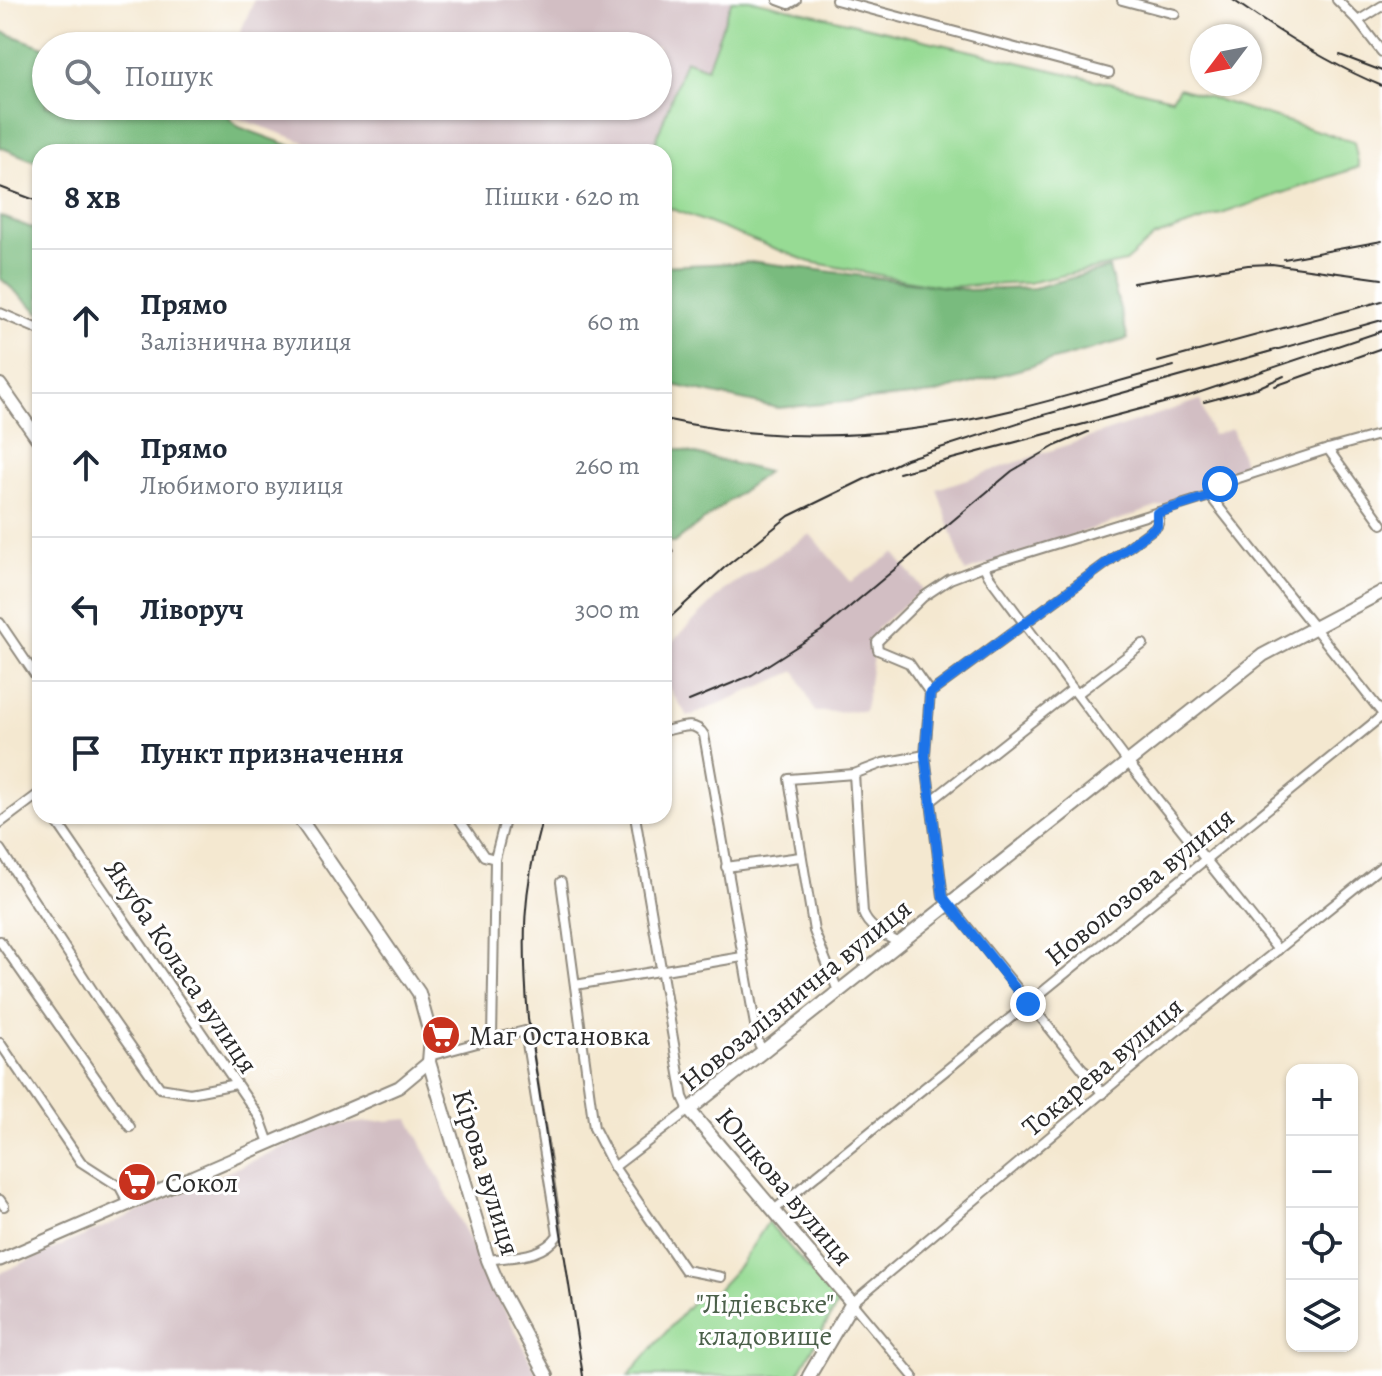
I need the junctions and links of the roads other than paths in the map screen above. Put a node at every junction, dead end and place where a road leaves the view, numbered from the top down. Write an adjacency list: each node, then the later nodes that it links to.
1 (778, 0): 2 (street)
2 (796, 0)
3 (836, 0): 10 (street)
4 (1122, 0): 7 (street)
5 (1337, 0): 8 (street)
6 (1382, 6): 8 (street)
7 (1175, 14)
8 (1358, 21): 9 (street)
9 (1382, 52)
10 (1109, 73)
11 (0, 313): 12 (street)
12 (32, 327)
13 (0, 385): 14 (main road)
14 (32, 431)
15 (1382, 434): 16 (street)
16 (1328, 449): 17 (street); 19 (street)
17 (1210, 496): 18 (street); 24 (street)
18 (1157, 513): 20 (street); 23 (street)
19 (1382, 524)
20 (984, 566): 23 (street); 28 (street)
21 (1382, 592): 24 (main road, Новозалізнична вулиця)
22 (0, 623): 26 (street)
23 (1024, 624): 27 (street); 28 (street)
24 (1313, 628): 29 (street); 32 (main road, Новозалізнична вулиця)
25 (1143, 644): 27 (street)
26 (32, 670)
27 (1075, 692): 32 (street); 35 (street)
28 (930, 693): 31 (street)
29 (1382, 714): 45 (street, Новолозова вулиця)
30 (672, 729): 47 (street)
31 (925, 755): 33 (street); 35 (street)
32 (1127, 761): 45 (street); 49 (main road, Новозалізнична вулиця)
33 (854, 774): 43 (street); 51 (street)
34 (32, 800): 36 (street)
35 (930, 802): 49 (street)
36 (0, 823)
37 (58, 824): 62 (street, Якуба Коласа вулиця)
38 (303, 824): 61 (main road, Кірова вулиця)
39 (462, 824): 44 (street)
40 (504, 824): 44 (street)
41 (636, 824): 54 (street, Юшкова вулиця)
42 (0, 849): 62 (street)
43 (800, 857): 47 (street); 56 (street)
44 (495, 859): 58 (street)
45 (1206, 859): 52 (street); 57 (street, Новолозова вулиця)
46 (1382, 866): 52 (street, Токарева вулиця)
47 (726, 867): 53 (street)
48 (561, 882): 55 (street)
49 (947, 904): 51 (main road, Новозалізнична вулиця); 57 (street)
50 (0, 941): 65 (street)
51 (899, 943): 56 (main road, Новозалізнична вулиця)
52 (1278, 950): 63 (street, Токарева вулиця)
53 (742, 957): 54 (street); 60 (street)
54 (661, 970): 55 (street); 64 (street, Юшкова вулиця)
55 (575, 985): 67 (street)
56 (838, 991): 60 (main road, Новозалізнична вулиця)
57 (1028, 1004): 63 (street); 69 (street, Новолозова вулиця)
58 (492, 1039): 61 (street); 71 (street)
59 (0, 1043): 68 (street)
60 (763, 1051): 64 (main road, Новозалізнична вулиця)
61 (429, 1059): 66 (street); 71 (main road, Кірова вулиця)
62 (236, 1084): 66 (street, Якуба Коласа вулиця)
63 (1103, 1094): 73 (street, Токарева вулиця)
64 (689, 1110): 67 (street, Новозалізнична вулиця); 69 (main road, Юшкова вулиця)
65 (130, 1127)
66 (269, 1143): 68 (street)
67 (614, 1167): 72 (street)
68 (129, 1204): 70 (street)
69 (774, 1210): 73 (main road, Юшкова вулиця)
70 (0, 1260)
71 (488, 1260): 74 (main road, Кірова вулиця)
72 (721, 1277)
73 (852, 1303): 75 (main road); 76 (street)
74 (547, 1376)
75 (809, 1376)
76 (913, 1376)

